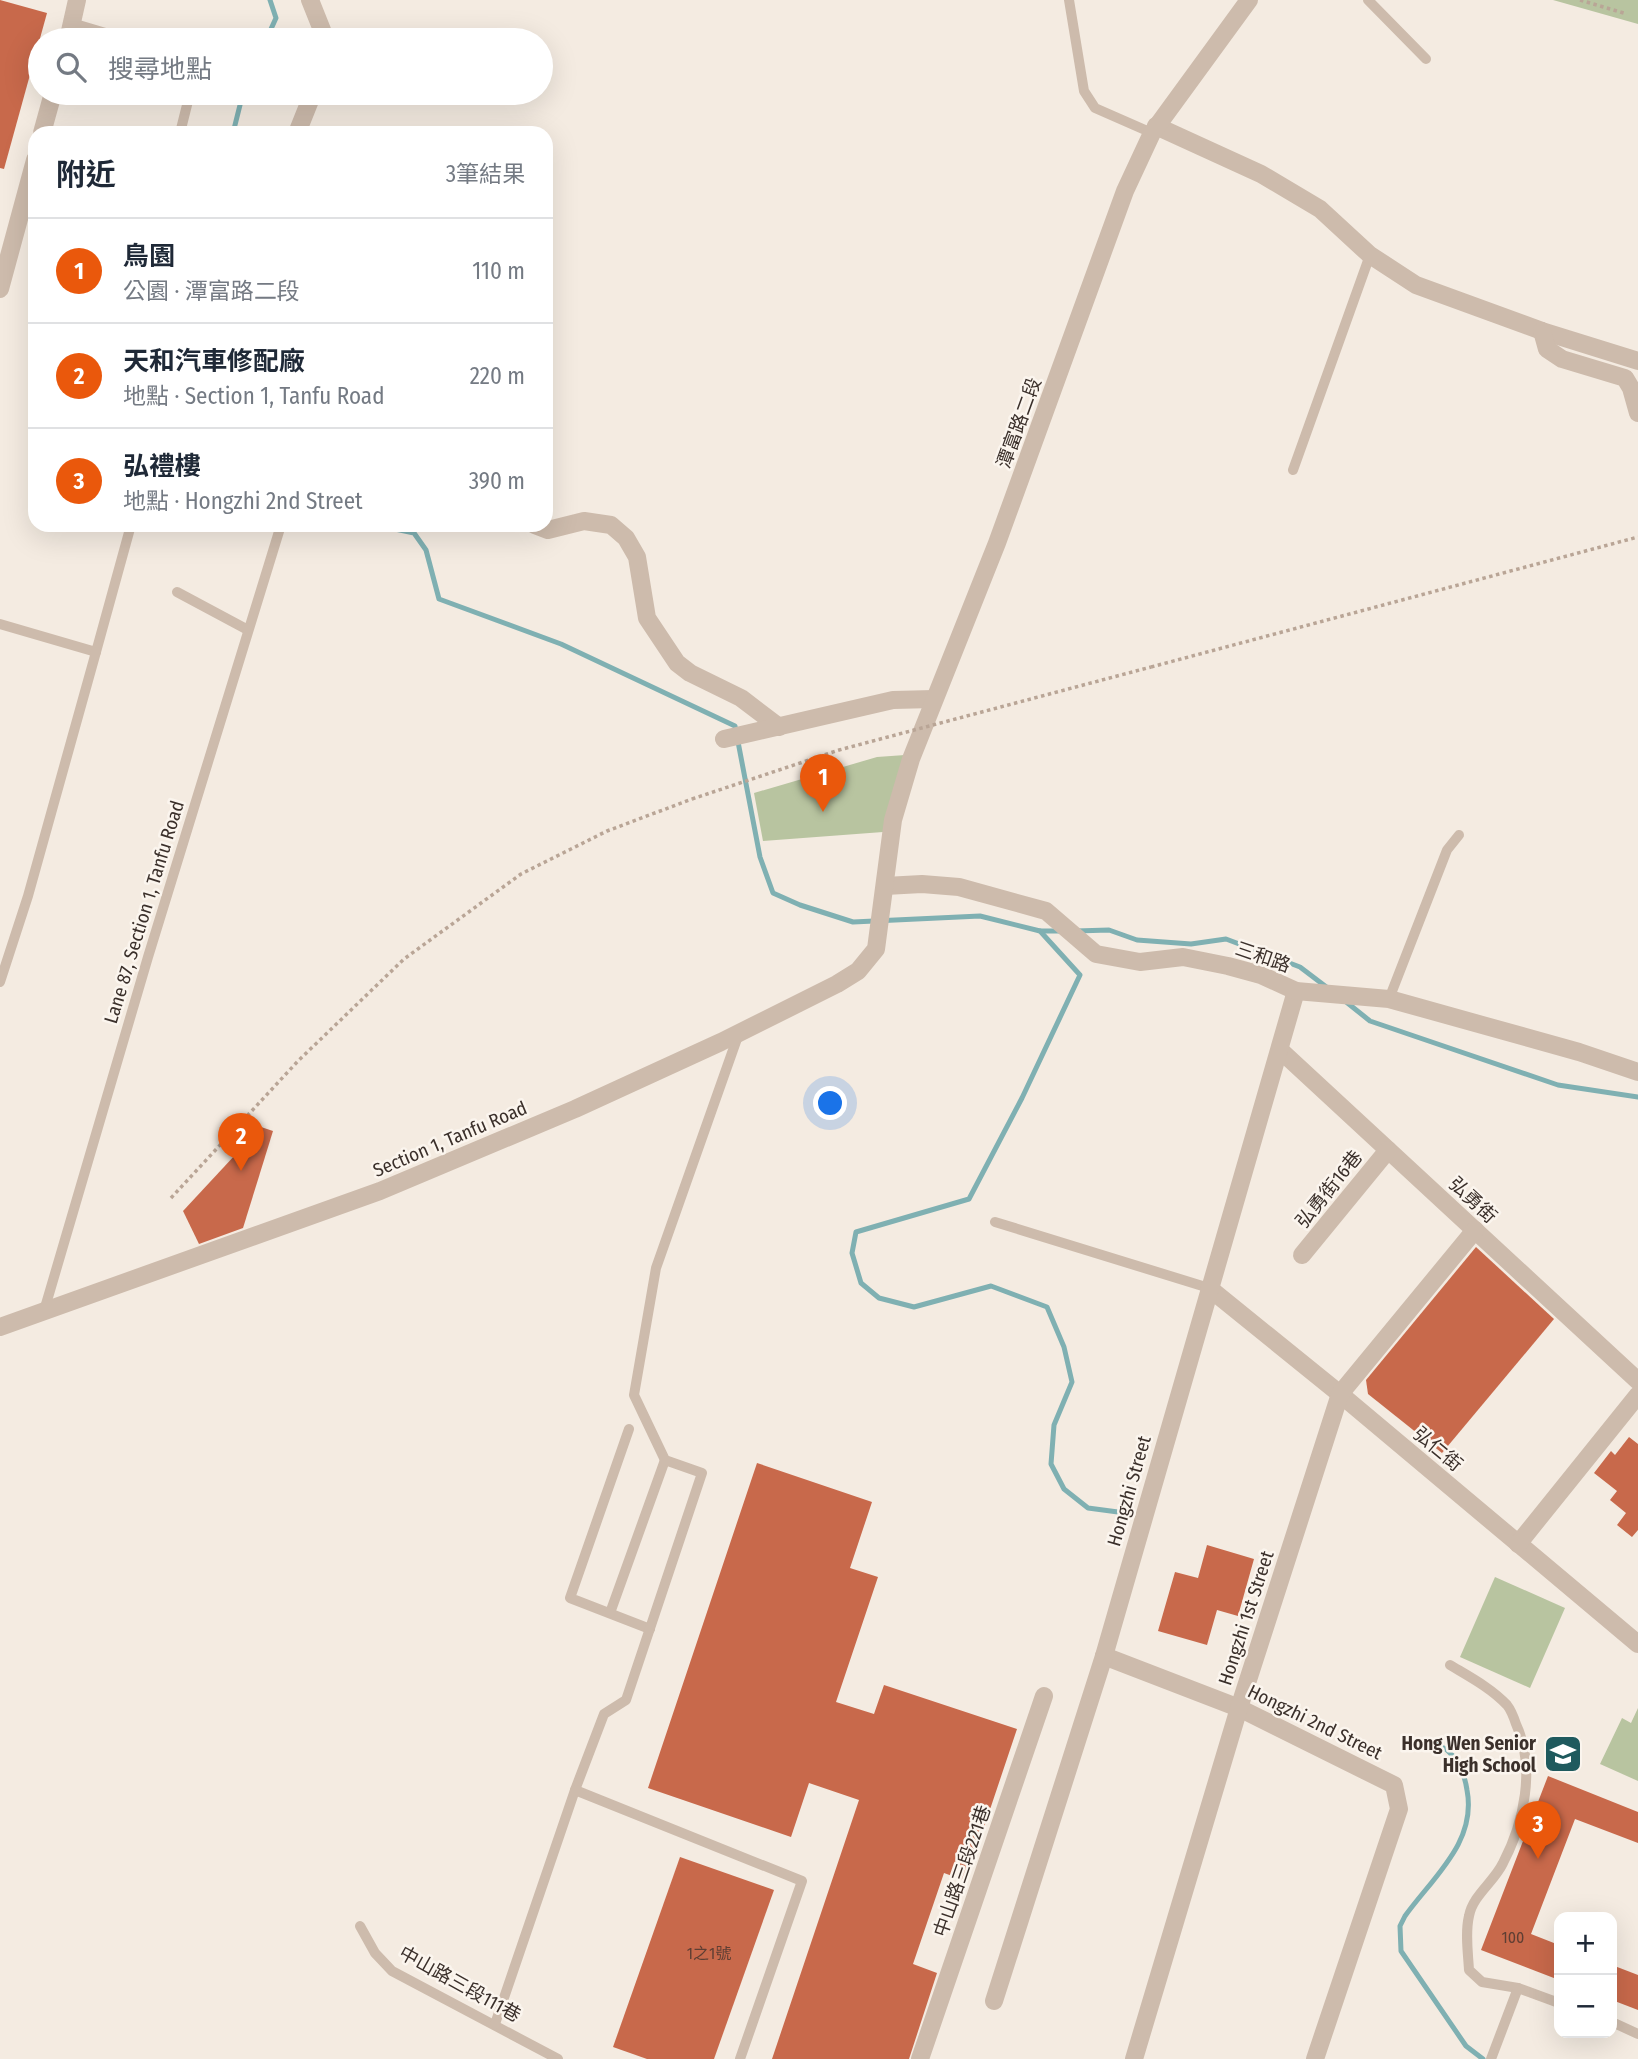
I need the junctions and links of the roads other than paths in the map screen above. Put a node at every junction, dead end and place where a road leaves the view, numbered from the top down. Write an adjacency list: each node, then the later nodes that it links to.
1 (77, 0): 6 (street)
2 (310, 0): 7 (street)
3 (1069, 0): 15 (lane)
4 (1249, 0): 15 (street, 潭富路二段)
5 (1367, 0): 8 (lane)
6 (71, 28)
7 (321, 28)
8 (1426, 59)
9 (50, 105): 12 (street)
10 (187, 105): 13 (lane)
11 (308, 105): 14 (street)
12 (44, 126)
13 (182, 126)
14 (300, 126)
15 (1154, 130): 17 (street); 30 (street, 潭富路二段)
16 (28, 186): 18 (street)
17 (1370, 255): 19 (street); 22 (lane)
18 (0, 289)
19 (1542, 331): 20 (street); 21 (street)
20 (1638, 361)
21 (1638, 413)
22 (1293, 470)
23 (553, 529): 31 (street)
24 (129, 532): 29 (lane)
25 (279, 532): 28 (lane, Lane 87, Section 1, Tanfu Road)
26 (177, 592): 28 (lane)
27 (0, 624): 29 (lane)
28 (248, 630): 47 (lane, Lane 87, Section 1, Tanfu Road)
29 (96, 652): 36 (lane)
30 (934, 698): 31 (street); 34 (street, 潭富路二段)
31 (779, 726): 32 (street)
32 (727, 739)
33 (1459, 835): 38 (lane)
34 (884, 894): 35 (street, 潭富路二段); 37 (street, 三和路)
35 (880, 931): 39 (street, Section 1, Tanfu Road)
36 (0, 982)
37 (1296, 990): 38 (street, 三和路); 40 (street, Hongzhi Street)
38 (1389, 999): 41 (street, 三和路)
39 (739, 1033): 47 (street, Section 1, Tanfu Road); 53 (lane)
40 (1280, 1050): 42 (street, 弘勇街); 46 (street, Hongzhi Street)
41 (1638, 1072)
42 (1388, 1150): 44 (street, 弘勇街); 45 (street, 弘勇街16巷)
43 (995, 1222): 46 (lane)
44 (1475, 1230): 49 (street, 弘勇街); 50 (street, Hongzhi 1st Street)
45 (1302, 1255)
46 (1209, 1288): 50 (street, 弘仁街); 58 (street, Hongzhi Street)
47 (44, 1311): 48 (street, Section 1, Tanfu Road)
48 (0, 1327)
49 (1638, 1381)
50 (1340, 1394): 54 (street, 弘仁街); 61 (street, Hongzhi 1st Street)
51 (1638, 1395): 54 (street)
52 (629, 1429): 55 (lane)
53 (665, 1460): 55 (lane); 56 (lane)
54 (1518, 1544): 57 (street, 弘仁街)
55 (610, 1613): 56 (lane)
56 (650, 1629): 62 (lane)
57 (1638, 1644)
58 (1104, 1656): 61 (street, Hongzhi 2nd Street); 65 (street, Hongzhi Street)
59 (1450, 1665): 64 (lane)
60 (1044, 1696): 72 (street, 中山路三段221巷)
61 (1239, 1708): 73 (street, Hongzhi 1st Street); 74 (street, Hongzhi 2nd Street)
62 (575, 1790): 67 (lane); 71 (lane)
63 (360, 1926): 67 (lane, 中山路三段111巷)
64 (1518, 1988): 66 (lane); 75 (lane)
65 (994, 2001)
66 (1554, 2001)
67 (495, 2024): 70 (lane, 中山路三段111巷)
68 (1617, 2024): 69 (lane)
69 (1638, 2034)
70 (558, 2059)
71 (740, 2059)
72 (920, 2059)
73 (1134, 2059)
74 (1315, 2059)
75 (1491, 2059)

